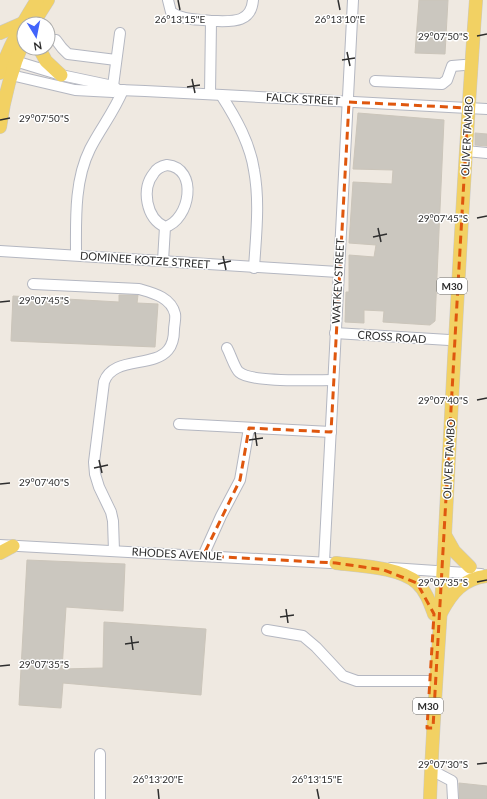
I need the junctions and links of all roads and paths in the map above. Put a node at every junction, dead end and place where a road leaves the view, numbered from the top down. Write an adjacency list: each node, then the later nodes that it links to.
1 (37, 0): 8 (main road)
2 (48, 0): 9 (main road)
3 (168, 0): 10 (street)
4 (253, 0): 10 (street)
5 (353, 0): 27 (street, WATKEY STREET)
6 (468, 0): 20 (main road, OLIVER TAMBO / M30)
7 (476, 0): 28 (main road, OLIVER TAMBO / M30)
8 (32, 16)
9 (35, 16)
10 (210, 21): 25 (street)
11 (16, 28): 12 (main road)
12 (0, 33)
13 (120, 33): 19 (street)
14 (56, 40): 19 (street)
15 (16, 44): 18 (main road)
16 (16, 48): 18 (main road)
17 (43, 56): 22 (main road)
18 (7, 58): 21 (main road); 22 (street, FALCK STREET)
19 (116, 60): 24 (street)
20 (464, 65): 23 (street); 28 (main road, OLIVER TAMBO / M30)
21 (3, 73): 24 (street, FALCK STREET); 30 (main road)
22 (61, 75): 24 (street, FALCK STREET)
23 (375, 81)
24 (118, 89): 25 (street, FALCK STREET); 35 (street)
25 (210, 94): 26 (street, FALCK STREET)
26 (221, 95): 27 (street, FALCK STREET); 37 (street)
27 (349, 102): 28 (street, FALCK STREET); 38 (street, WATKEY STREET)
28 (465, 108): 29 (street, FALCK STREET); 31 (main road, OLIVER TAMBO / M30); 41 (main road, OLIVER TAMBO / M30)
29 (487, 109)
30 (0, 127)
31 (466, 151): 32 (street); 47 (main road, OLIVER TAMBO / M30)
32 (487, 153)
33 (165, 227): 33 (street); 36 (street)
34 (0, 251): 35 (street, DOMINEE KOTZE STREET)
35 (76, 255): 36 (street, DOMINEE KOTZE STREET)
36 (163, 261): 37 (street, DOMINEE KOTZE STREET)
37 (254, 268): 38 (street, DOMINEE KOTZE STREET)
38 (338, 272): 40 (street, WATKEY STREET)
39 (33, 284): 49 (street)
40 (335, 333): 41 (street, CROSS ROAD); 43 (street, WATKEY STREET)
41 (449, 340): 53 (main road, OLIVER TAMBO / M30)
42 (227, 348): 43 (street)
43 (333, 380): 46 (street, WATKEY STREET)
44 (179, 424): 45 (street)
45 (249, 428): 46 (street); 50 (street)
46 (331, 432): 51 (street, WATKEY STREET)
47 (445, 535): 52 (main road); 53 (main road, OLIVER TAMBO / M30)
48 (4, 546): 49 (street, RHODES AVENUE)
49 (114, 551): 50 (street, RHODES AVENUE)
50 (203, 556): 51 (street, RHODES AVENUE)
51 (330, 563): 53 (street, RHODES AVENUE); 56 (main road)
52 (470, 567): 53 (street); 54 (street)
53 (439, 568): 55 (street); 56 (main road, OLIVER TAMBO / M30)
54 (487, 568)
55 (487, 575): 56 (main road)
56 (437, 614): 58 (main road, OLIVER TAMBO / M30); 59 (main road, OLIVER TAMBO / M30)
57 (267, 630): 58 (street)
58 (430, 681): 59 (main road, OLIVER TAMBO / M30)
59 (430, 728): 61 (main road, OLIVER TAMBO / M30); 63 (main road, OLIVER TAMBO / M30)
60 (100, 754): 62 (street)
61 (431, 770): 64 (main road, OLIVER TAMBO / M30); 65 (street)
62 (100, 799)
63 (423, 799)
64 (430, 799)
65 (453, 799)

